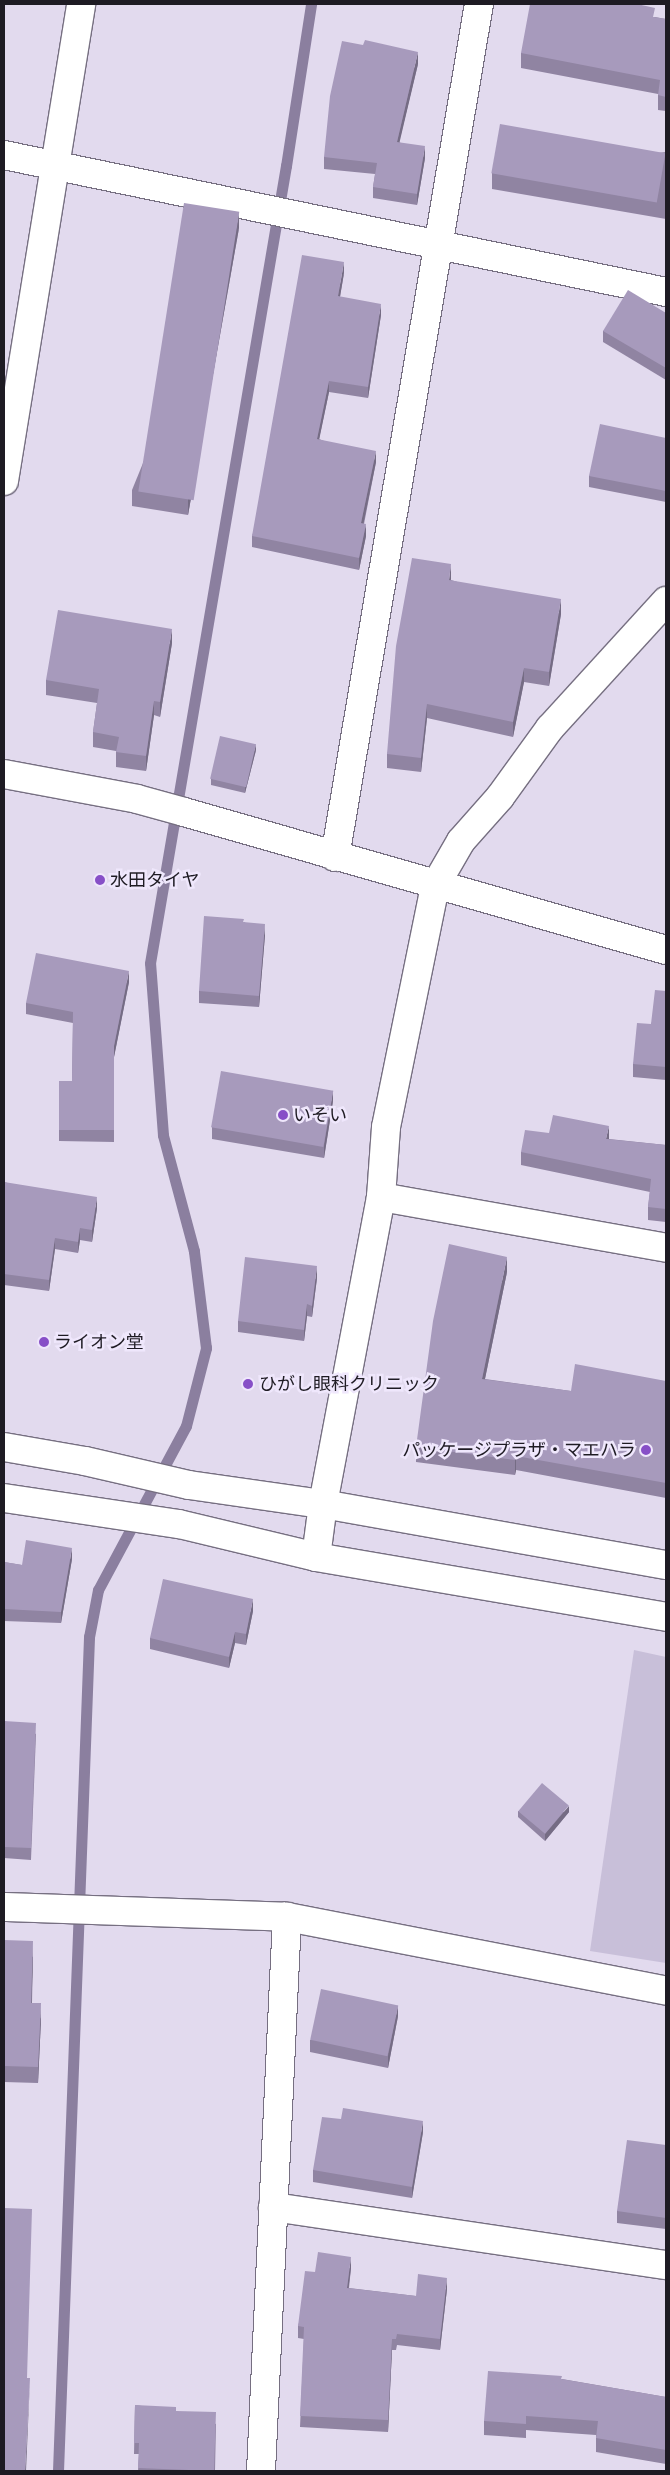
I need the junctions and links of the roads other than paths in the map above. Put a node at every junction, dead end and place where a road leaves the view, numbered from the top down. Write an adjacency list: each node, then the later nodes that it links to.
1 (82, 4): 4 (street)
2 (479, 4): 5 (street)
3 (4, 154): 4 (street)
4 (54, 164): 5 (street); 7 (street)
5 (437, 243): 6 (street); 10 (street)
6 (666, 292)
7 (4, 481)
8 (666, 601): 11 (street)
9 (4, 774): 10 (street)
10 (335, 857): 11 (street)
11 (435, 886): 12 (street); 13 (street)
12 (666, 950)
13 (381, 1197): 14 (street); 17 (street)
14 (666, 1248)
15 (4, 1447): 17 (street)
16 (4, 1498): 18 (street)
17 (322, 1504): 18 (street); 19 (street)
18 (316, 1557): 20 (street)
19 (666, 1565)
20 (666, 1617)
21 (4, 1908): 22 (street)
22 (287, 1917): 23 (street); 24 (street)
23 (666, 1991)
24 (273, 2207): 25 (street); 26 (street)
25 (666, 2265)
26 (261, 2471)

